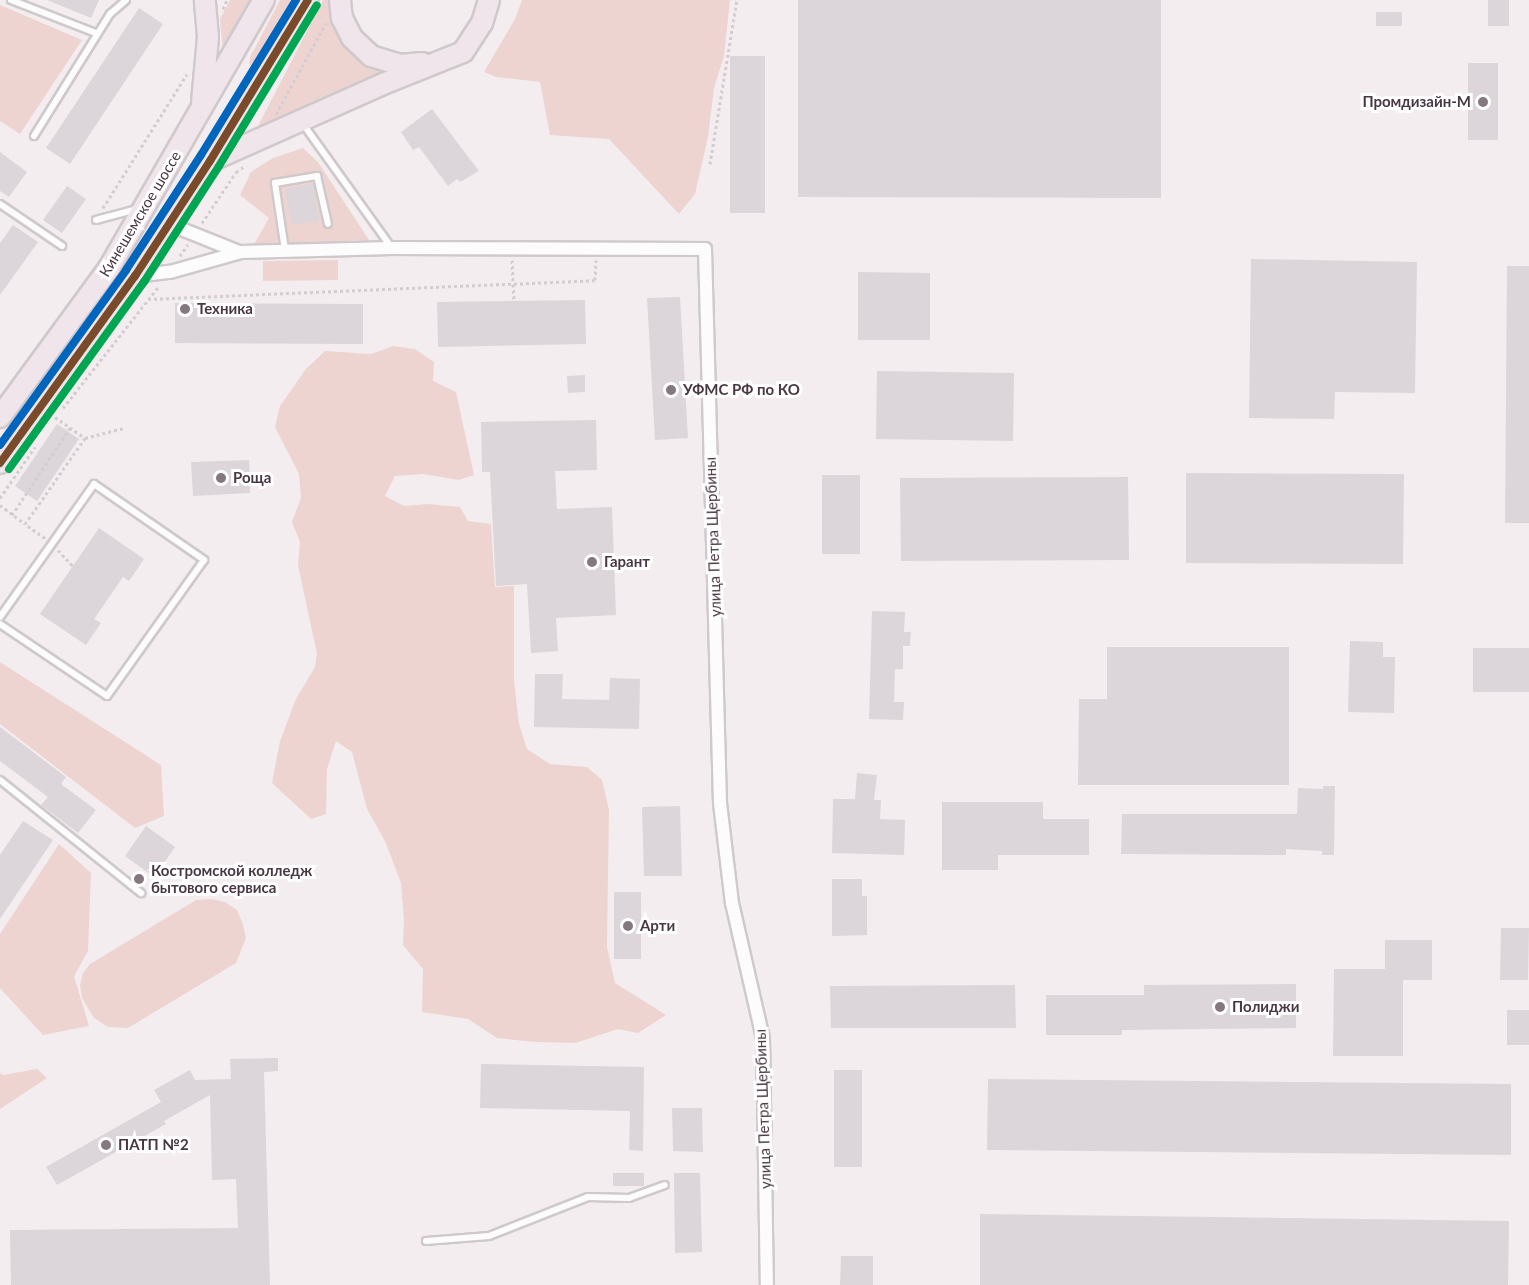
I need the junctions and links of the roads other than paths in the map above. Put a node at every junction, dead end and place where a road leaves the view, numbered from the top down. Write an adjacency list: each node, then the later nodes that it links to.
1 (11, 0): 8 (lane)
2 (126, 0): 8 (lane)
3 (205, 0): 10 (main road)
4 (264, 0): 10 (main road, Кинешемское шоссе)
5 (308, 0): 13 (main road, Кинешемское шоссе)
6 (340, 0): 9 (main road)
7 (489, 0): 9 (main road)
8 (98, 34): 12 (lane)
9 (436, 62): 11 (main road)
10 (201, 114): 15 (main road, Кинешемское шоссе)
11 (301, 121): 13 (main road); 20 (lane)
12 (34, 136)
13 (210, 161): 17 (main road, Кинешемское шоссе)
14 (1, 206): 19 (lane)
15 (147, 206): 16 (lane); 24 (main road, Кинешемское шоссе)
16 (96, 220)
17 (169, 224): 22 (street, улица Петра Щербины); 23 (main road, Кинешемское шоссе)
18 (328, 224): 21 (lane)
19 (62, 246)
20 (392, 248): 21 (street, улица Петра Щербины); 32 (street, улица Петра Щербины)
21 (285, 251): 22 (street, улица Петра Щербины)
22 (241, 252): 23 (street, улица Петра Щербины)
23 (135, 276): 25 (main road, Кинешемское шоссе)
24 (0, 417)
25 (0, 463)
26 (0, 616): 27 (lane)
27 (0, 624)
28 (0, 780): 29 (lane)
29 (141, 893)
30 (665, 1185): 31 (lane)
31 (426, 1241)
32 (767, 1285)

